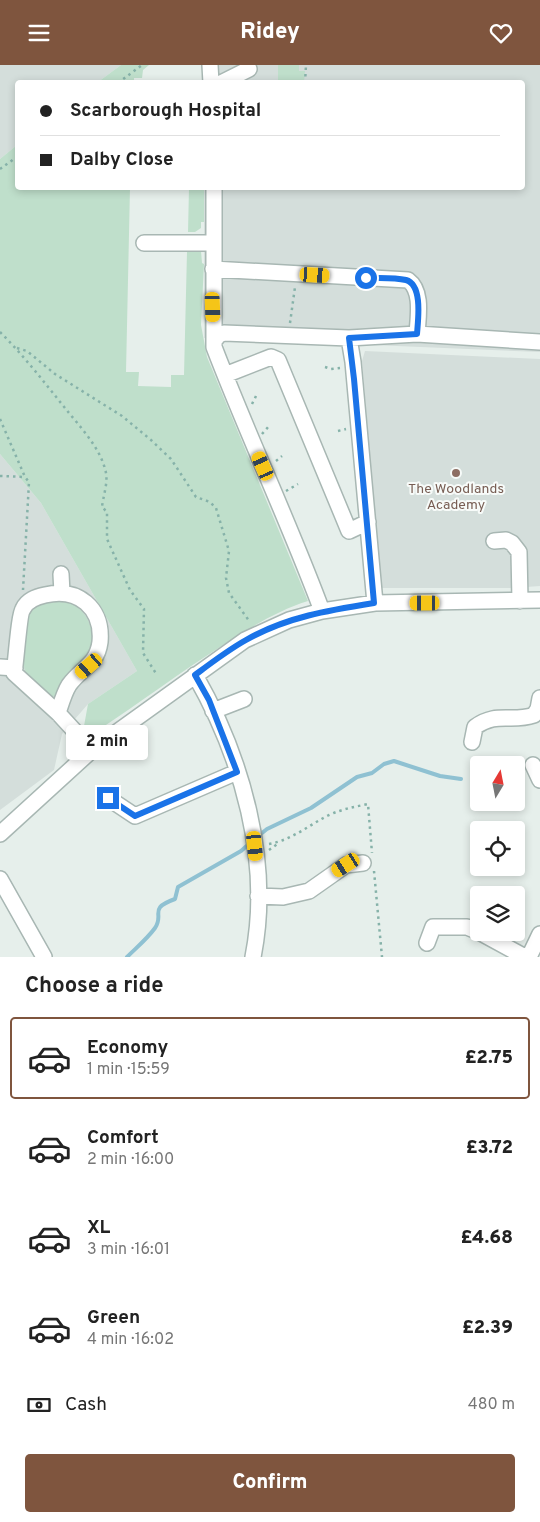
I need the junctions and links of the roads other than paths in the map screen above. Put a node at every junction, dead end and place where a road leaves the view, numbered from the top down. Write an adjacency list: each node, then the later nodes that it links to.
1 (210, 65): 3 (street)
2 (249, 69): 4 (street)
3 (211, 80)
4 (227, 80)
5 (214, 190): 7 (street)
6 (144, 243): 7 (street)
7 (214, 243): 8 (street)
8 (213, 269): 9 (street); 11 (street)
9 (417, 334): 10 (street); 12 (street)
10 (349, 338): 11 (street); 14 (street)
11 (214, 341): 13 (street)
12 (540, 343)
13 (225, 375): 14 (street); 21 (street)
14 (368, 522): 20 (street)
15 (494, 541): 19 (street)
16 (62, 574): 17 (street)
17 (62, 593): 22 (street); 27 (street)
18 (540, 600): 19 (street)
19 (520, 601): 20 (street)
20 (374, 603): 21 (street)
21 (322, 611): 23 (street)
22 (8, 668): 27 (street)
23 (195, 675): 26 (street); 29 (street)
24 (540, 698): 28 (street)
25 (244, 699): 26 (street)
26 (213, 711): 31 (street)
27 (58, 713): 29 (street)
28 (472, 742)
29 (92, 750): 34 (street)
30 (533, 765): 32 (street)
31 (237, 772): 33 (street); 37 (street)
32 (540, 780)
33 (108, 798)
34 (0, 834)
35 (370, 865): 37 (street)
36 (0, 879): 43 (street)
37 (258, 896): 42 (street)
38 (470, 928): 41 (street)
39 (540, 934): 45 (street)
40 (496, 941): 44 (street)
41 (427, 943)
42 (249, 955)
43 (44, 957)
44 (525, 957)
45 (529, 957)

